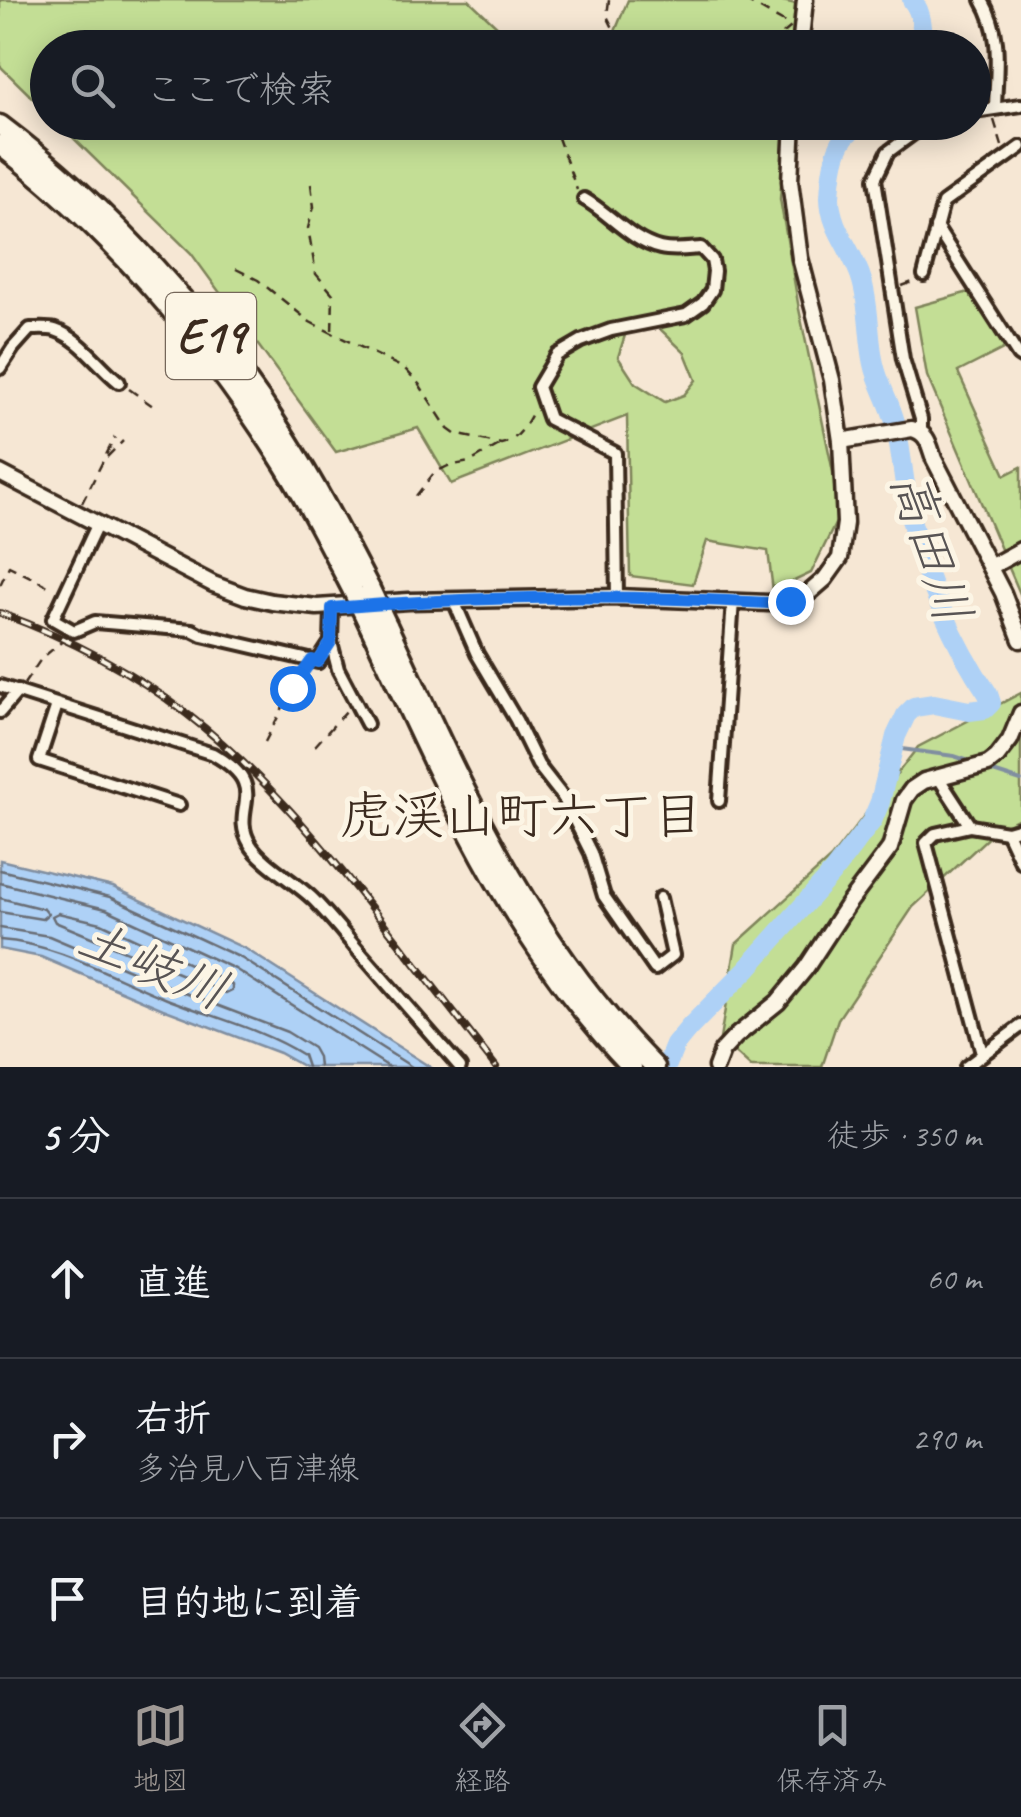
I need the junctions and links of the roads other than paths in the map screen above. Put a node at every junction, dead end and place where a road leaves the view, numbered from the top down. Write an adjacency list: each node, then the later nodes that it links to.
1 (805, 0): 3 (main road)
2 (982, 0): 6 (street)
3 (797, 30)
4 (1021, 105): 6 (street)
5 (0, 108): 8 (highway)
6 (993, 109)
7 (0, 124): 16 (highway, E19)
8 (30, 137)
9 (33, 140): 16 (highway)
10 (792, 140): 22 (main road)
11 (904, 140): 21 (street)
12 (0, 145): 27 (highway, E19)
13 (1021, 147): 15 (street)
14 (584, 199): 28 (street)
15 (936, 227): 17 (street); 18 (street)
16 (132, 245): 27 (highway, E19)
17 (924, 275)
18 (1021, 357)
19 (0, 368): 20 (street)
20 (120, 382)
21 (917, 430): 22 (main road); 26 (main road)
22 (842, 441): 30 (main road)
23 (0, 472): 24 (main road)
24 (98, 523): 31 (main road); 34 (street)
25 (1021, 550): 26 (main road)
26 (990, 567): 33 (main road)
27 (362, 590): 32 (highway, E19, bridge)
28 (617, 597): 29 (main road); 30 (main road)
29 (454, 601): 31 (main road); 48 (street)
30 (733, 601): 42 (street)
31 (332, 608): 34 (street)
32 (379, 627): 52 (highway, E19); 53 (highway, E19)
33 (1021, 640)
34 (331, 642): 40 (street)
35 (0, 686): 36 (street)
36 (18, 691): 37 (street); 38 (street)
37 (57, 705): 43 (street); 51 (street)
38 (0, 712)
39 (1021, 713): 41 (main road)
40 (367, 724)
41 (938, 777): 44 (street); 54 (main road)
42 (719, 801)
43 (179, 805)
44 (970, 826): 46 (street); 50 (street)
45 (1021, 828): 46 (street)
46 (1006, 832): 47 (street)
47 (1021, 862)
48 (660, 898)
49 (1021, 1026): 50 (street)
50 (982, 1053): 55 (street)
51 (460, 1067)
52 (632, 1067)
53 (655, 1067)
54 (716, 1067)
55 (966, 1067)

